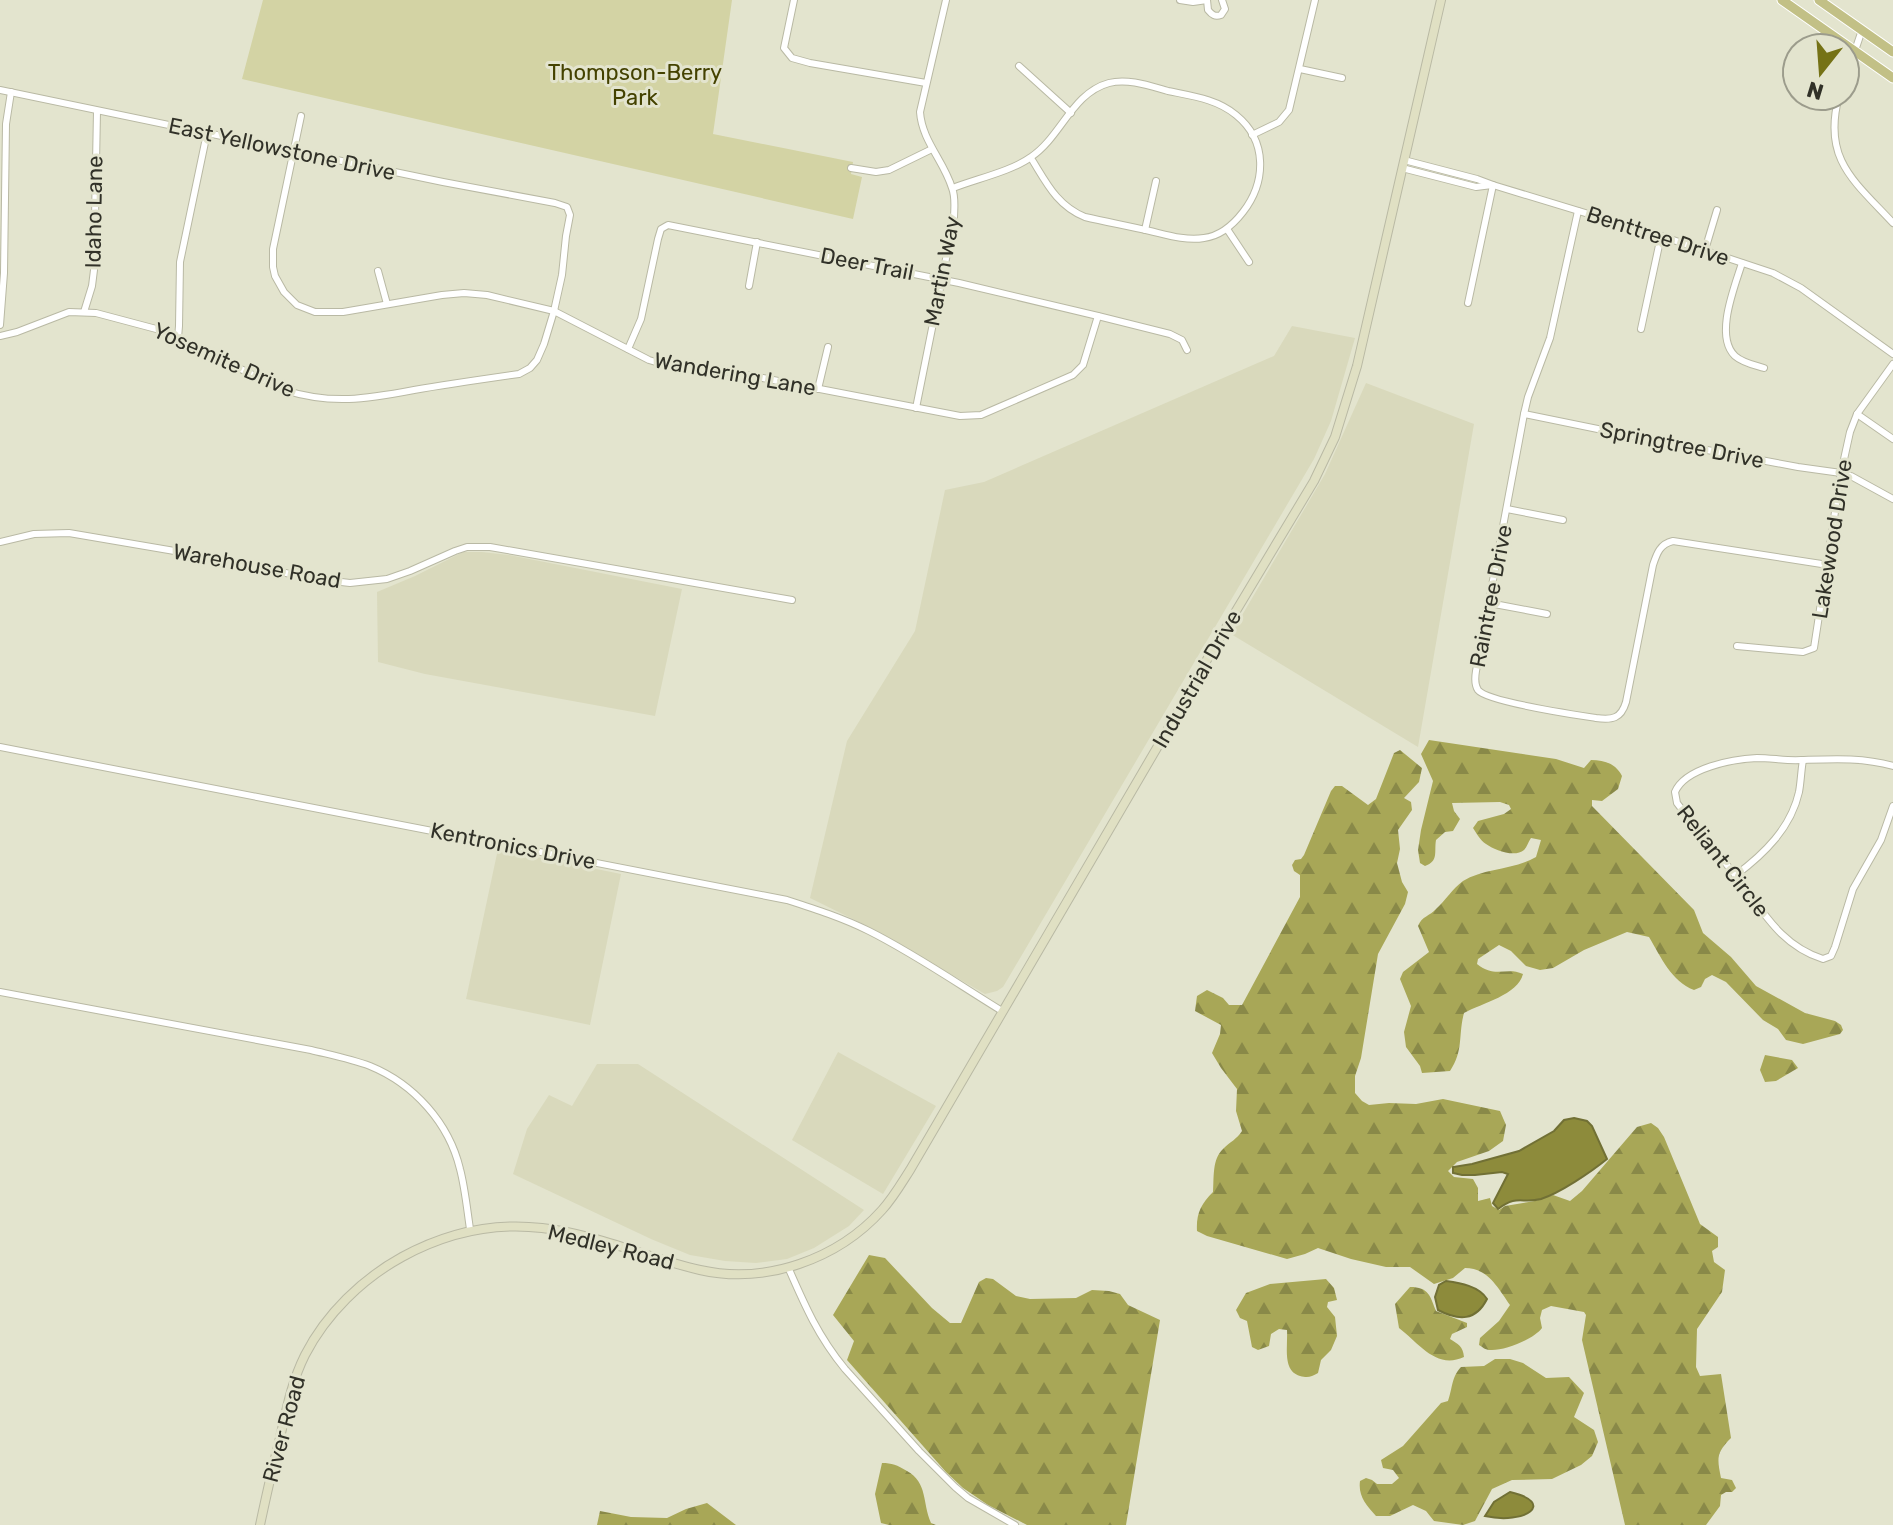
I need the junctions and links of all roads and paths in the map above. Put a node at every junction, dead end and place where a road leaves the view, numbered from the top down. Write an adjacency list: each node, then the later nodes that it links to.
1 (794, 0): 19 (street)
2 (946, 0): 19 (street, Martin Way)
3 (1180, 0): 4 (street)
4 (1207, 0): 5 (street)
5 (1222, 0)
6 (1315, 0): 16 (street)
7 (1441, 0): 31 (street, Industrial Drive)
8 (1782, 0): 11 (main road)
9 (1819, 0): 10 (main road)
10 (1862, 30): 12 (street); 13 (main road)
11 (1828, 32)
12 (1861, 33)
13 (1893, 52)
14 (1861, 55): 18 (main road)
15 (1019, 66): 24 (street)
16 (1300, 69): 17 (street); 27 (street)
17 (1342, 78)
18 (1893, 78)
19 (926, 83): 28 (street, Martin Way)
20 (0, 90): 21 (street, East Yellowstone Drive)
21 (11, 92): 22 (street, East Yellowstone Drive); 55 (street)
22 (97, 111): 26 (street, East Yellowstone Drive); 53 (street, Idaho Lane)
23 (1835, 112): 39 (street)
24 (1071, 113): 27 (street); 30 (street)
25 (301, 116): 29 (street, Wandering Lane)
26 (207, 133): 29 (street, East Yellowstone Drive); 58 (street)
27 (1252, 135): 40 (street)
28 (932, 149): 32 (street); 35 (street, Martin Way)
29 (293, 150): 36 (street, East Yellowstone Drive); 51 (street, Wandering Lane)
30 (1031, 158): 35 (street); 41 (street)
31 (1403, 164): 34 (street, Benttree Drive); 89 (street, Industrial Drive)
32 (851, 168)
33 (1156, 181): 41 (street)
34 (1493, 185): 38 (street, Benttree Drive); 50 (street)
35 (953, 188): 48 (street, Martin Way)
36 (565, 206): 52 (street, Yosemite Drive)
37 (1717, 210): 44 (street)
38 (1578, 211): 42 (street, Benttree Drive); 67 (street, Raintree Drive)
39 (1893, 223)
40 (1227, 229): 41 (street); 45 (street)
41 (1145, 230)
42 (1661, 236): 44 (street, Benttree Drive); 56 (street)
43 (757, 242): 48 (street, Deer Trail); 49 (street); 60 (street, Deer Trail)
44 (1705, 250): 46 (street, Benttree Drive)
45 (1249, 262)
46 (1742, 263): 62 (street, Benttree Drive); 64 (street)
47 (378, 271): 51 (street)
48 (941, 280): 54 (street, Deer Trail); 66 (street, Martin Way)
49 (749, 286)
50 (1468, 303)
51 (387, 304): 52 (street, Wandering Lane)
52 (554, 311): 58 (street, Yosemite Drive); 60 (street, Wandering Lane)
53 (84, 312): 57 (street, Yosemite Drive); 58 (street, Yosemite Drive)
54 (1098, 316): 61 (street, Deer Trail); 66 (street, Wandering Lane)
55 (0, 325)
56 (1641, 329)
57 (0, 336)
58 (178, 338)
59 (828, 347): 65 (street)
60 (628, 349): 65 (street, Wandering Lane)
61 (1187, 350)
62 (1893, 354)
63 (1893, 364): 68 (street, Lakewood Drive)
64 (1764, 368)
65 (818, 389): 66 (street, Wandering Lane)
66 (916, 408)
67 (1524, 414): 70 (street, Springtree Drive); 72 (street, Raintree Drive)
68 (1857, 414): 69 (street); 70 (street, Lakewood Drive)
69 (1893, 439)
70 (1841, 473): 71 (street, Springtree Drive); 75 (street, Lakewood Drive)
71 (1893, 499)
72 (1507, 509): 73 (street); 77 (street, Raintree Drive)
73 (1563, 520)
74 (0, 542): 76 (street, Warehouse Road)
75 (1828, 565): 77 (street, Raintree Drive); 79 (street, Lakewood Drive)
76 (792, 600)
77 (1489, 603): 78 (street)
78 (1547, 614)
79 (1737, 646)
80 (0, 747): 89 (street, Kentronics Drive)
81 (1803, 760): 82 (street, Reliant Circle); 87 (street); 87 (street, Reliant Circle)
82 (1893, 766)
83 (1893, 806): 84 (street, Reliant Circle)
84 (1891, 820): 85 (street, Reliant Circle)
85 (1885, 831): 86 (street); 87 (street, Reliant Circle)
86 (1893, 834)
87 (1736, 875)
88 (0, 992): 90 (street)
89 (1002, 1011): 91 (street, Industrial Drive)
90 (470, 1229): 91 (street, Medley Road); 92 (street, River Road)
91 (788, 1267): 93 (street)
92 (260, 1525)
93 (1015, 1525)

